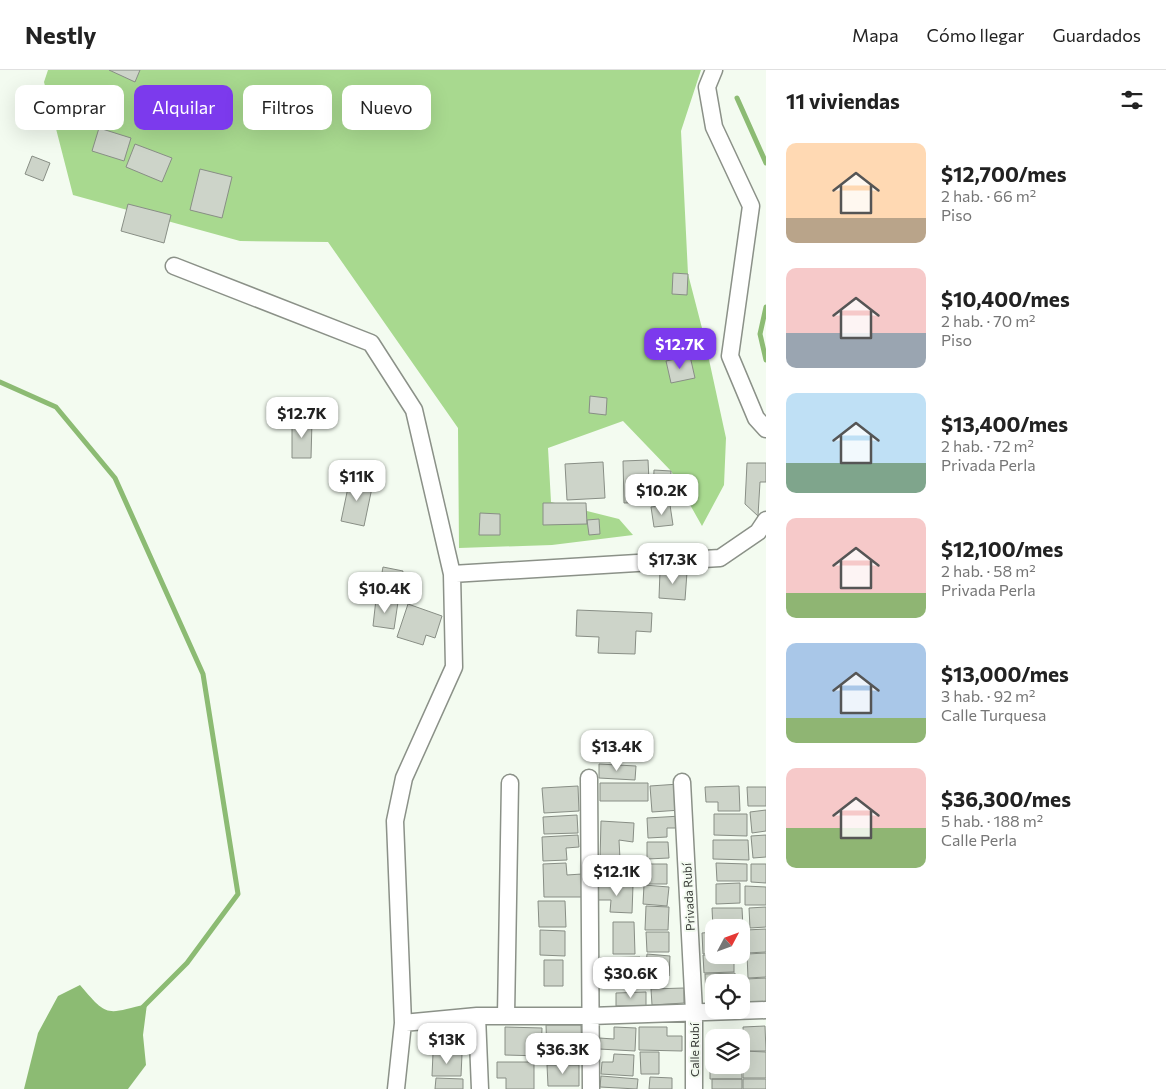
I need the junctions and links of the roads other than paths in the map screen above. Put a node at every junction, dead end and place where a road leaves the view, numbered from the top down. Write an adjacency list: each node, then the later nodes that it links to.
1 (714, 70): 3 (street)
2 (174, 266): 5 (street)
3 (766, 428)
4 (766, 520): 5 (street)
5 (452, 574): 14 (street)
6 (589, 778): 13 (street)
7 (682, 782): 10 (street, Privada Rubí)
8 (510, 783): 11 (street)
9 (766, 1010): 10 (street)
10 (694, 1012): 13 (street); 18 (street, Calle Rubí)
11 (506, 1015): 12 (street); 13 (street)
12 (477, 1016): 14 (street); 16 (street)
13 (590, 1016): 17 (street)
14 (402, 1023): 15 (street)
15 (396, 1089)
16 (480, 1089)
17 (591, 1089)
18 (694, 1089)

